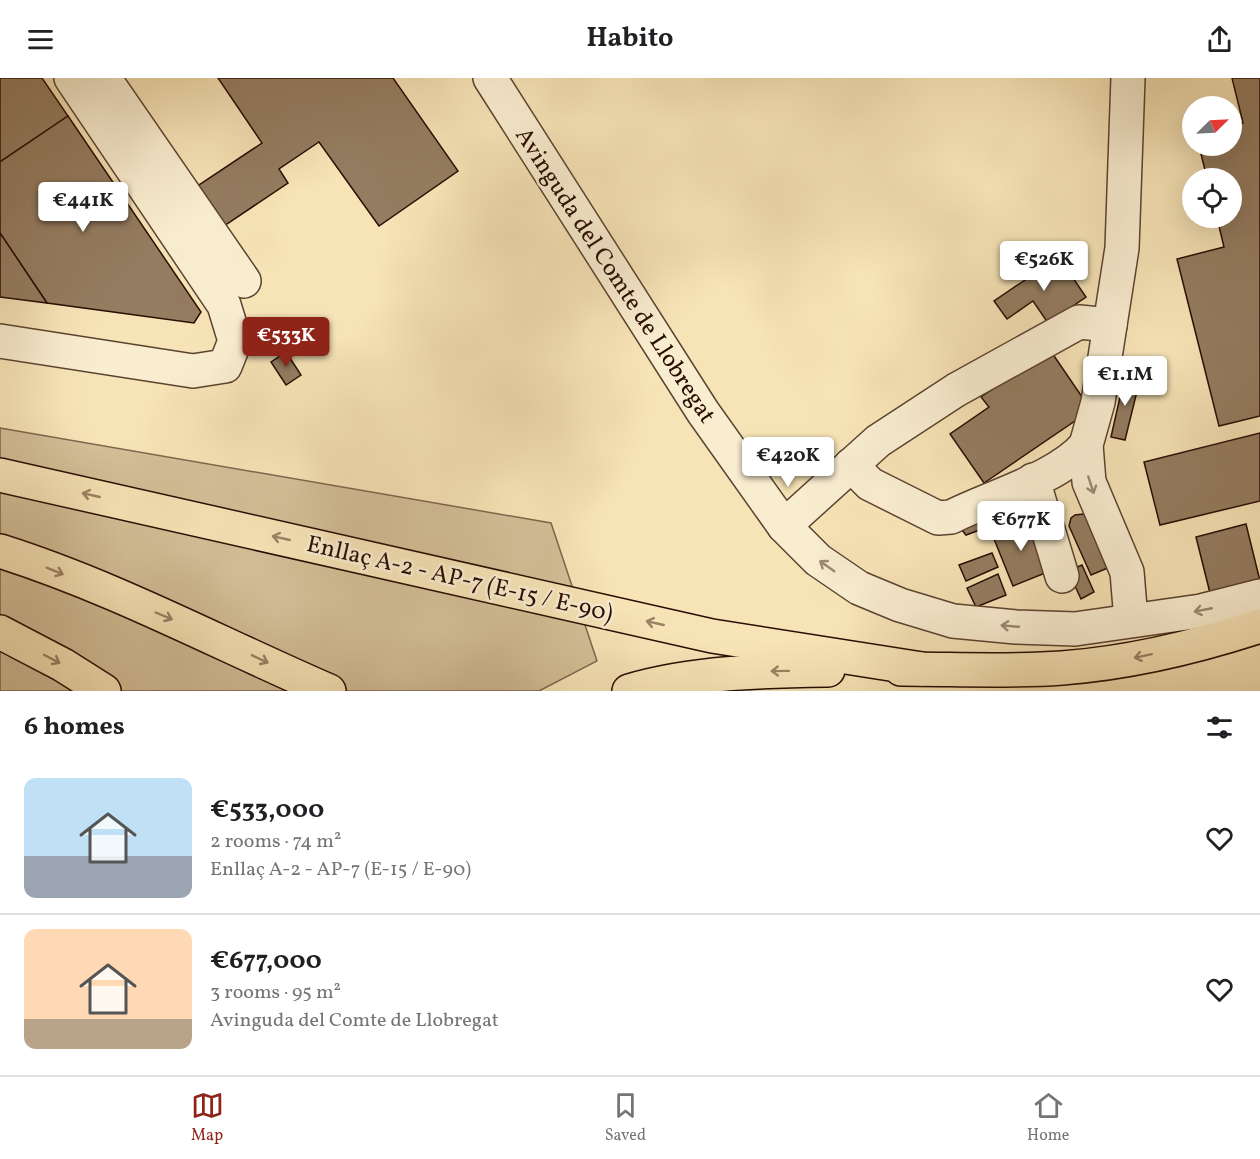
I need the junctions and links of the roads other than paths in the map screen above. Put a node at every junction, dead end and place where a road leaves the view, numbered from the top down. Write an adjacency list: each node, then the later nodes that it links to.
1 (70, 78): 7 (street)
2 (104, 78): 5 (street)
3 (490, 78): 12 (street, Avinguda del Comte de Llobregat)
4 (1128, 78): 6 (street)
5 (244, 281)
6 (1110, 325): 8 (street); 9 (street)
7 (0, 341)
8 (1086, 445): 11 (street); 16 (street, one-way to 16)
9 (851, 465): 11 (street); 12 (street)
10 (0, 475): 19 (highway, Enllaç A-2 - AP-7 (E-15 / E-90), one-way to 10)
11 (1033, 480): 14 (street)
12 (784, 526): 16 (street, Avinguda del Comte de Llobregat, one-way to 12)
13 (0, 551): 21 (highway, one-way to 21)
14 (1062, 576)
15 (1260, 596): 16 (street, Avinguda del Comte de Llobregat, one-way to 16)
16 (1131, 620)
17 (1260, 626): 19 (highway, one-way to 19)
18 (0, 632): 20 (highway, one-way to 20)
19 (922, 669): 22 (highway, one-way to 22)
20 (104, 691)
21 (329, 691)
22 (629, 691)

